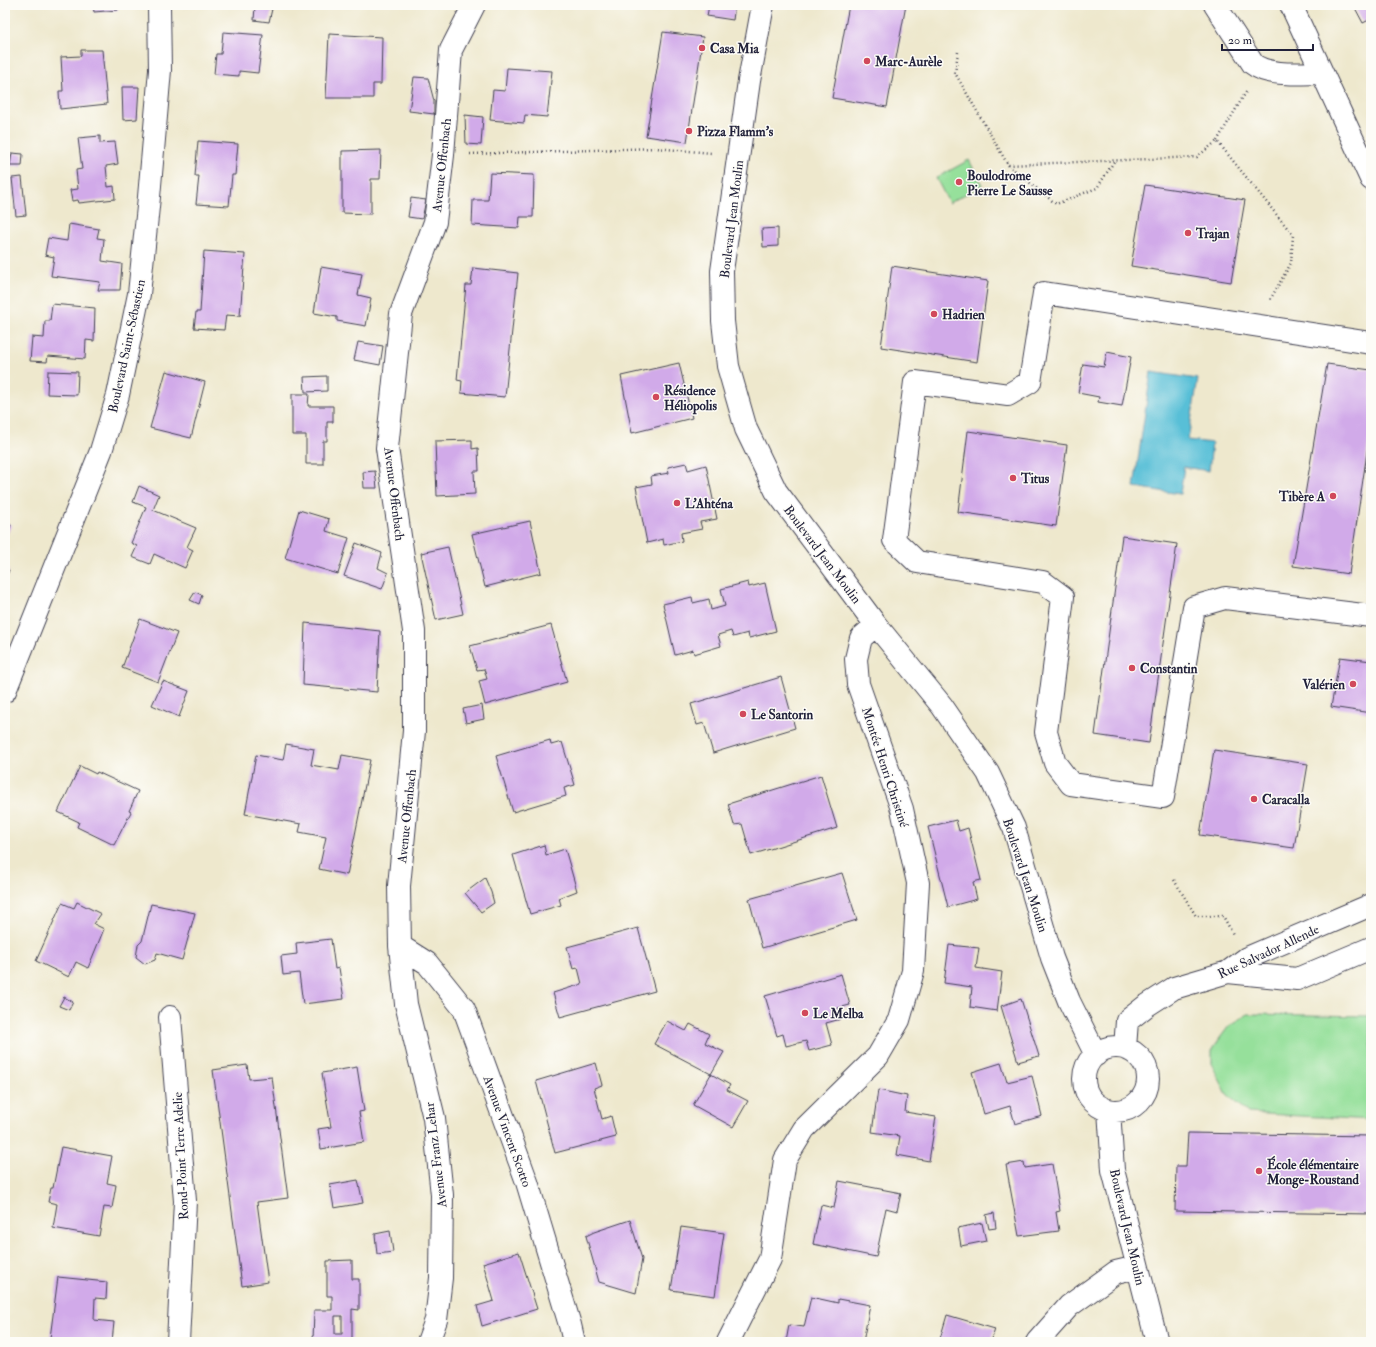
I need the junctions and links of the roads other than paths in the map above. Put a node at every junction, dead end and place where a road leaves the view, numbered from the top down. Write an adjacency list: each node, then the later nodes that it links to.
1 (160, 5): 11 (street, Boulevard Saint-Sébastien)
2 (474, 5): 13 (street, Avenue Offenbach)
3 (763, 5): 10 (street, Boulevard Jean Moulin)
4 (1215, 5): 6 (street)
5 (1291, 5): 6 (street)
6 (1322, 73): 7 (street)
7 (1371, 179)
8 (1371, 343): 9 (street)
9 (1371, 616)
10 (876, 625): 18 (street, Boulevard Jean Moulin); 24 (street, Montée Henri Christiné)
11 (5, 691)
12 (1371, 905): 15 (street, Rue Salvador Allende)
13 (400, 946): 22 (street, Avenue Franz Lehar); 23 (street, Avenue Vincent Scotto)
14 (1371, 948): 15 (street)
15 (1228, 972): 17 (street, Rue Salvador Allende)
16 (170, 1017): 21 (street, Rond-Point Terre Adelie)
17 (1125, 1048): 18 (street); 19 (street)
18 (1096, 1055): 19 (street)
19 (1109, 1110): 20 (street, Boulevard Jean Moulin)
20 (1137, 1267): 25 (street); 26 (street, Boulevard Jean Moulin)
21 (178, 1342)
22 (428, 1342)
23 (574, 1342)
24 (728, 1342)
25 (1037, 1342)
26 (1157, 1342)

